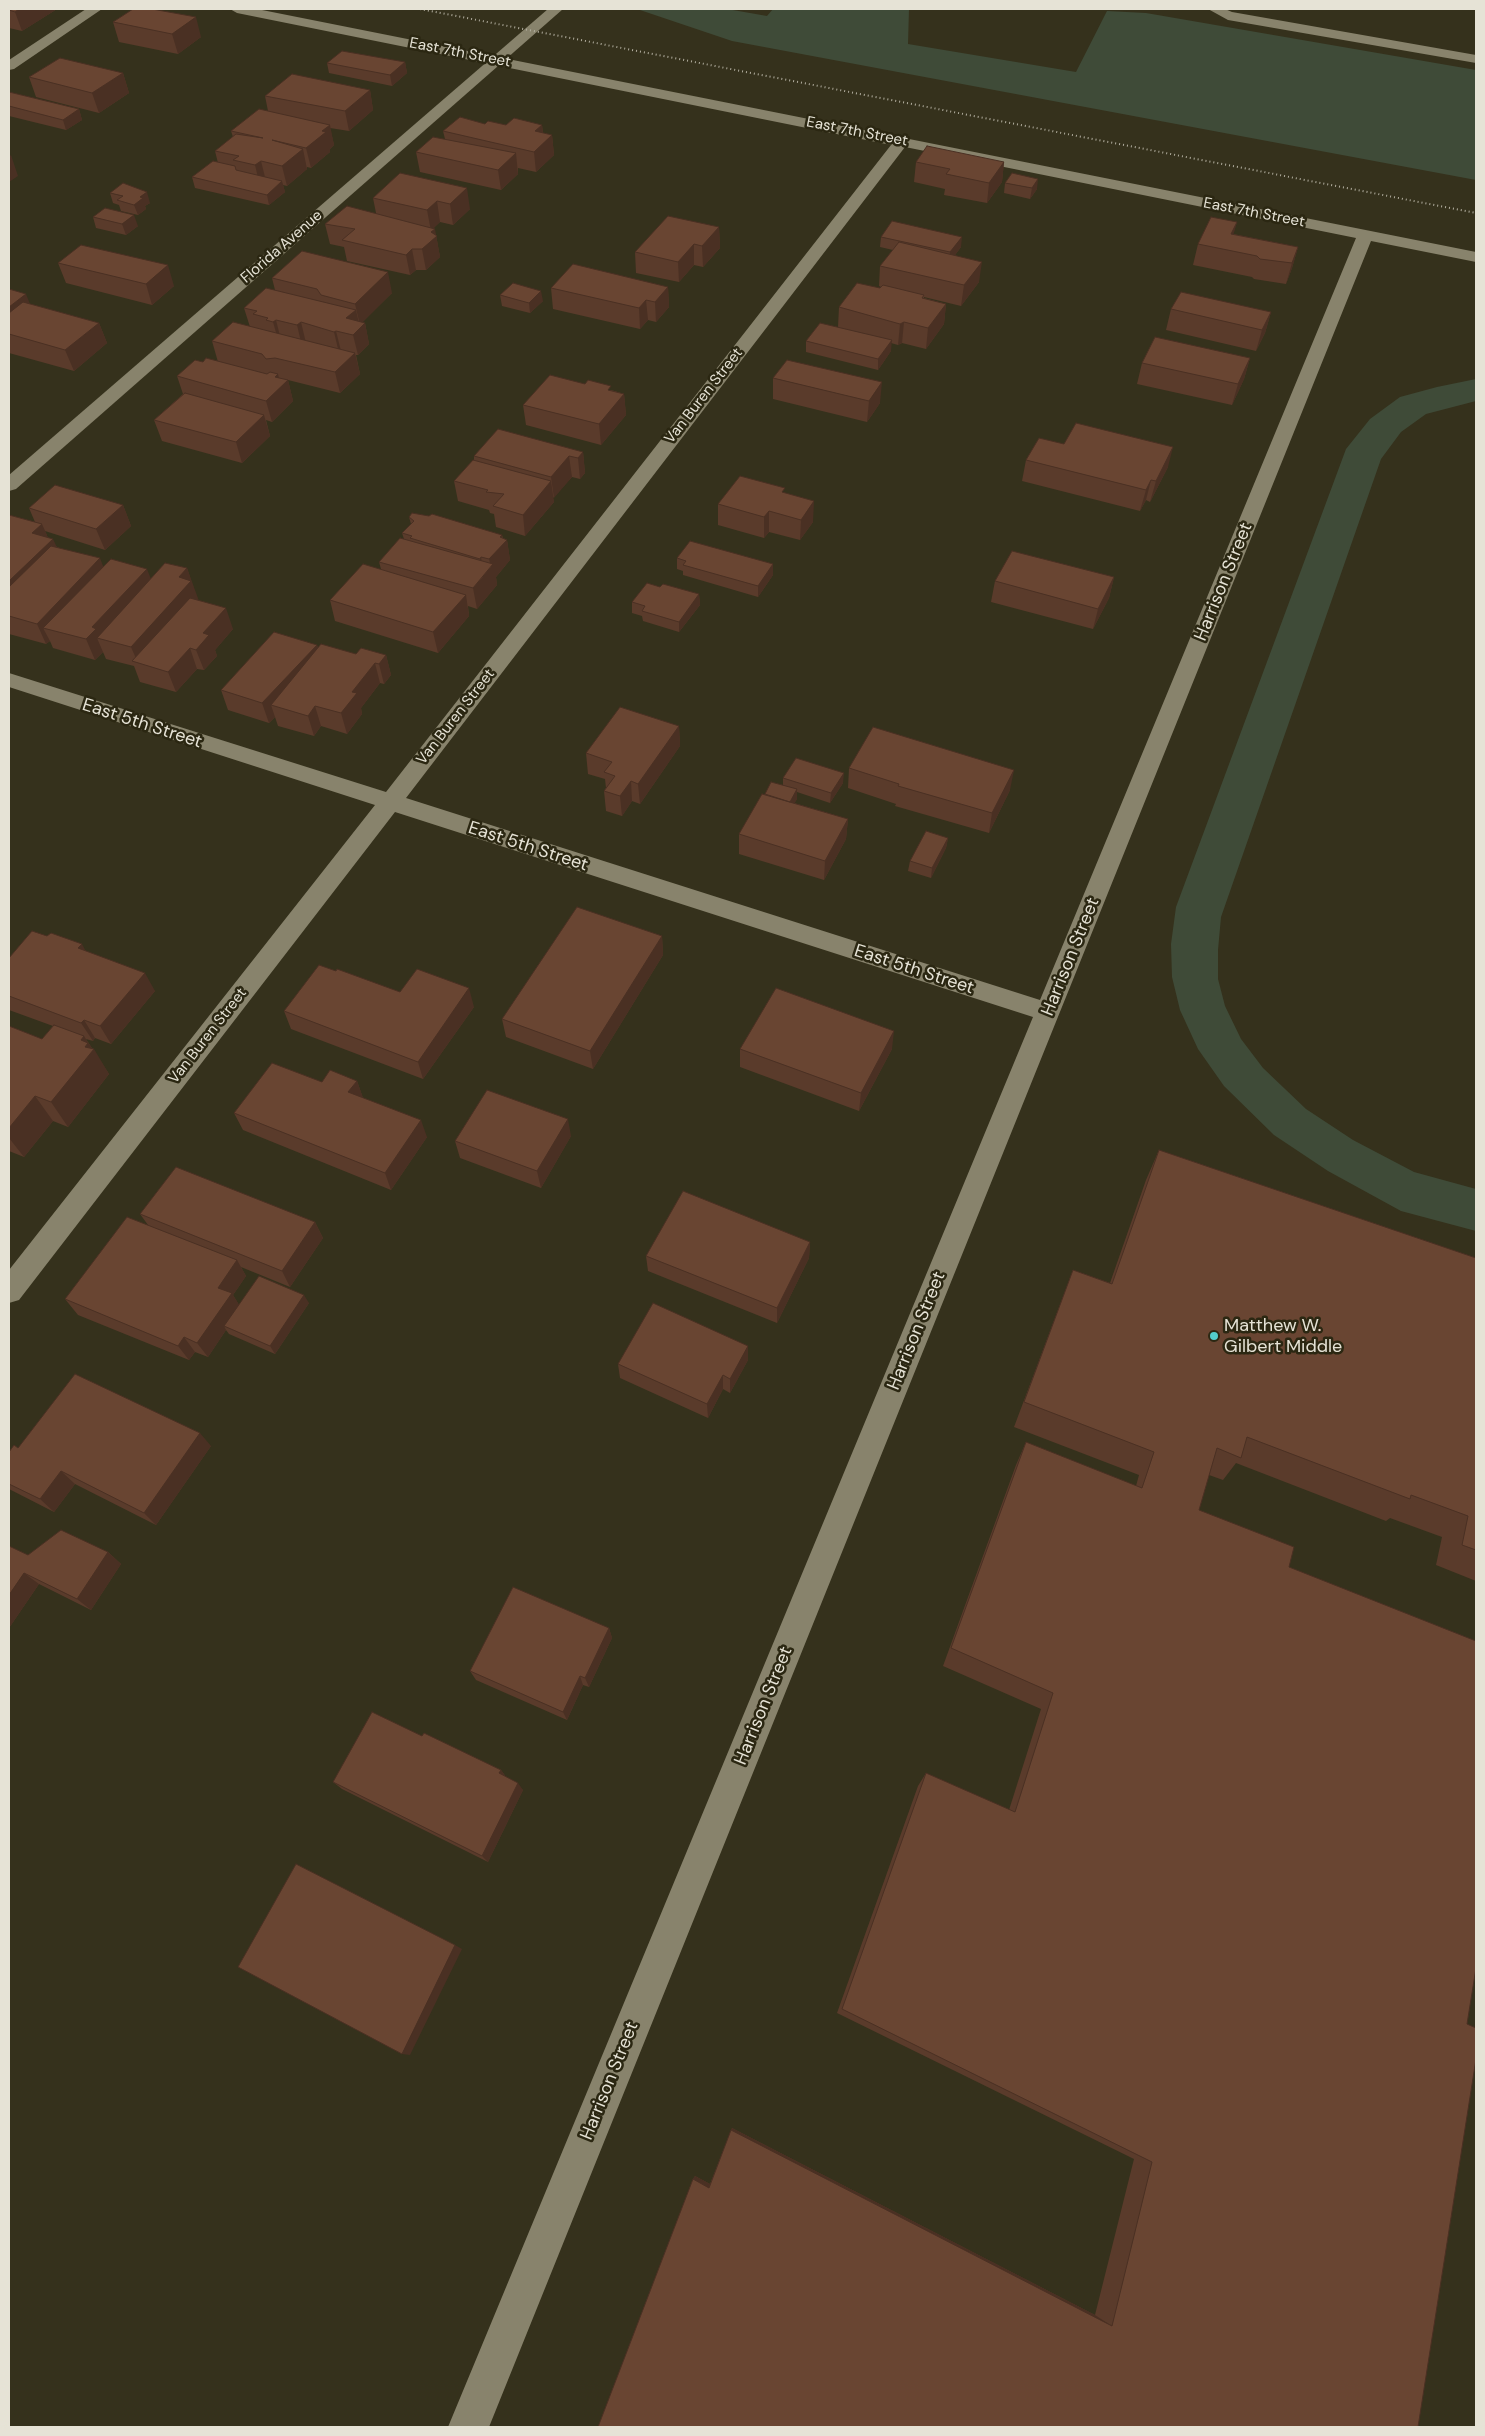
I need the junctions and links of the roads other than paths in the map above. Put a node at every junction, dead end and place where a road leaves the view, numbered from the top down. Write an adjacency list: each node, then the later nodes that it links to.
1 (96, 9): 7 (street)
2 (237, 9): 6 (street, East 7th Street)
3 (556, 9): 6 (street, Florida Avenue)
4 (1215, 9): 5 (street)
5 (1476, 59)
6 (498, 60): 8 (street, East 7th Street); 11 (street, Florida Avenue)
7 (9, 66)
8 (902, 141): 9 (street, East 7th Street); 13 (street, Van Buren Street)
9 (1365, 235): 10 (street, East 7th Street); 14 (street, Harrison Street)
10 (1476, 257)
11 (9, 485)
12 (9, 680): 13 (street, East 5th Street)
13 (389, 803): 14 (street, East 5th Street); 15 (street, Van Buren Street)
14 (1048, 1012): 16 (street, Harrison Street)
15 (9, 1291)
16 (469, 2427)

